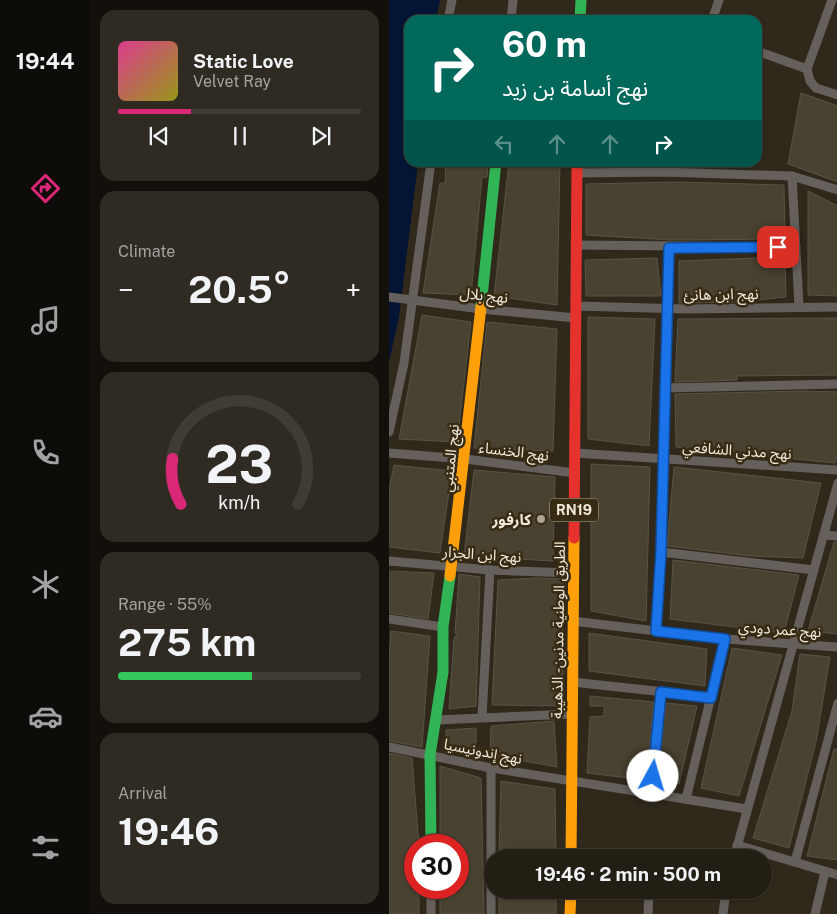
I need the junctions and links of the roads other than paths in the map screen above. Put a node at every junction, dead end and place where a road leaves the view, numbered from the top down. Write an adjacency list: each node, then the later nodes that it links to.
1 (452, 0): 6 (street)
2 (513, 0): 7 (street)
3 (581, 0): 8 (main road)
4 (719, 0): 9 (street)
5 (831, 0): 11 (street)
6 (449, 15)
7 (512, 15)
8 (580, 15)
9 (714, 15)
10 (762, 53): 11 (street)
11 (807, 69): 12 (street)
12 (837, 95)
13 (430, 167): 24 (street)
14 (495, 167): 29 (main road, نهج المتنبي)
15 (664, 167): 17 (street)
16 (577, 168): 17 (street); 20 (main road, الطريق الوطنية مدنين - الذهيبة / RN19)
17 (663, 172): 18 (street)
18 (792, 176): 19 (street); 21 (street)
19 (837, 190)
20 (576, 245): 22 (street); 25 (main road, الطريق الوطنية مدنين - الذهيبة / RN19)
21 (797, 247): 22 (street); 26 (street)
22 (669, 248): 28 (street)
23 (389, 297): 24 (street, نهج بلال)
24 (409, 301): 29 (street, نهج بلال); 33 (street)
25 (576, 306): 28 (street, نهج ابن هانئ); 30 (main road, الطريق الوطنية مدنين - الذهيبة / RN19)
26 (799, 306): 27 (street, نهج ابن هانئ); 28 (street, نهج ابن هانئ)
27 (837, 306)
28 (666, 308): 32 (street)
29 (481, 309): 30 (street, نهج بلال); 36 (main road, نهج المتنبي)
30 (575, 318): 35 (main road, الطريق الوطنية مدنين - الذهيبة / RN19)
31 (837, 384): 32 (street)
32 (665, 388): 37 (street)
33 (389, 432)
34 (389, 453): 36 (street, نهج الخنساء)
35 (575, 453): 37 (street, نهج مدني الشافعي); 39 (main road, الطريق الوطنية مدنين - الذهيبة / RN19)
36 (465, 459): 39 (street, نهج الخنساء); 45 (main road, نهج المتنبي)
37 (663, 459): 38 (street, نهج مدني الشافعي); 43 (street)
38 (837, 470)
39 (575, 473): 48 (main road, الطريق الوطنية مدنين - الذهيبة / RN19)
40 (837, 483): 41 (street)
41 (824, 535): 42 (street); 47 (street)
42 (837, 536)
43 (661, 552): 47 (street); 52 (street)
44 (389, 561): 45 (street, نهج ابن الجزار)
45 (453, 566): 46 (street, نهج ابن الجزار); 51 (main road, نهج المتنبي)
46 (490, 570): 48 (street, نهج ابن الجزار); 61 (street)
47 (814, 570): 54 (street)
48 (573, 573): 50 (main road, الطريق الوطنية مدنين - الذهيبة / RN19)
49 (389, 619): 51 (street)
50 (572, 621): 52 (street, نهج عمر دودي); 56 (main road, الطريق الوطنية مدنين - الذهيبة / RN19)
51 (443, 627): 62 (main road, نهج المتنبي)
52 (656, 631): 53 (street, نهج عمر دودي)
53 (725, 639): 54 (street, نهج عمر دودي); 58 (street)
54 (794, 643): 55 (street, نهج عمر دودي); 69 (street)
55 (837, 647)
56 (572, 682): 57 (street); 60 (main road, الطريق الوطنية مدنين - الذهيبة / RN19)
57 (661, 692): 58 (street); 67 (street)
58 (711, 698): 68 (street)
59 (837, 703): 74 (street)
60 (571, 714): 61 (street); 66 (main road, الطريق الوطنية مدنين - الذهيبة / RN19)
61 (483, 717): 62 (street)
62 (437, 720): 64 (main road, نهج المتنبي)
63 (389, 747): 64 (street, نهج إندونيسيا)
64 (430, 755): 65 (street, نهج إندونيسيا); 70 (main road, نهج المتنبي)
65 (491, 768): 66 (street, نهج إندونيسيا); 82 (street)
66 (572, 780): 67 (street, نهج إندونيسيا); 72 (main road, الطريق الوطنية مدنين - الذهيبة / RN19)
67 (651, 793): 68 (street, نهج إندونيسيا)
68 (686, 799): 69 (street, نهج إندونيسيا)
69 (747, 809): 71 (street)
70 (431, 834)
71 (737, 845): 73 (street); 74 (street)
72 (571, 849)
73 (736, 849)
74 (795, 862): 75 (street)
75 (825, 872): 76 (street); 86 (street)
76 (837, 874)
77 (431, 899): 81 (street)
78 (571, 899): 83 (main road)
79 (648, 899): 84 (street)
80 (725, 899): 85 (street)
81 (431, 914)
82 (491, 914)
83 (570, 914)
84 (647, 914)
85 (723, 914)
86 (815, 914)

